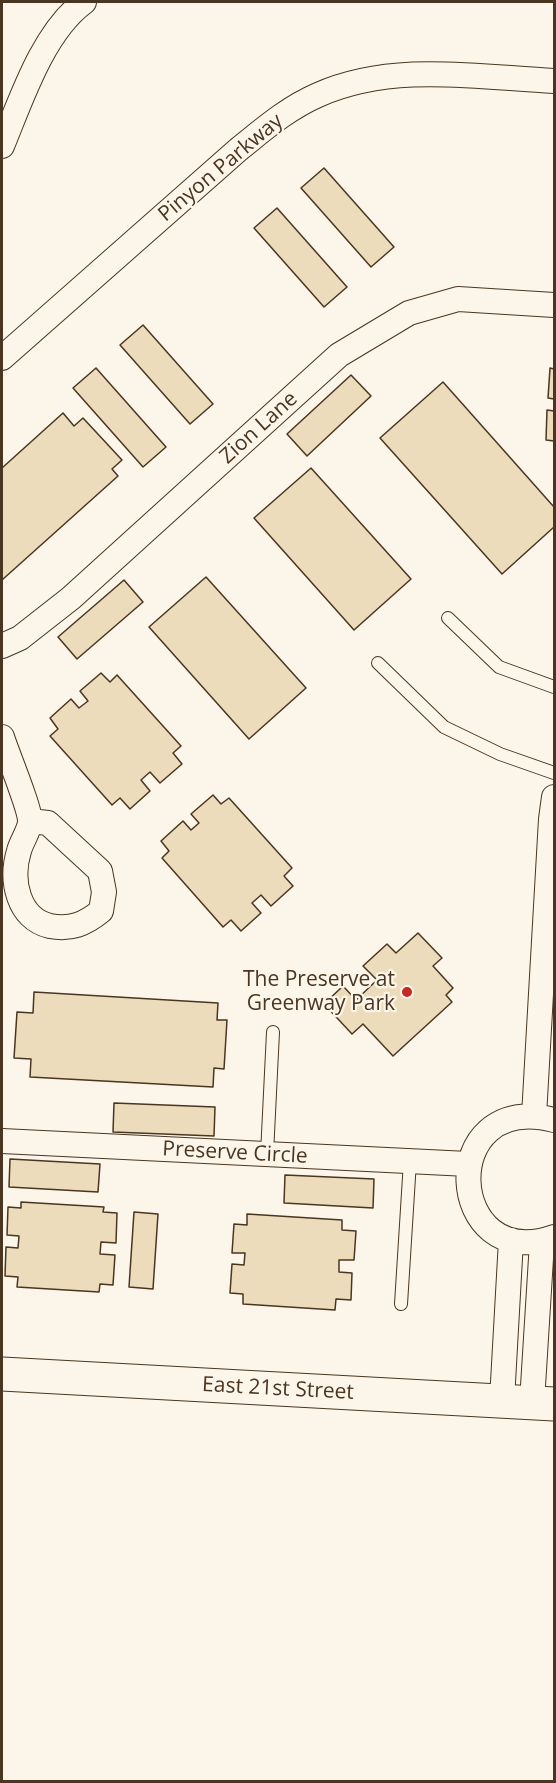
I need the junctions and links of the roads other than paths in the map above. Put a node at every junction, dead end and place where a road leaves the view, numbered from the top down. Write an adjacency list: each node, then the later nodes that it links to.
1 (84, 2): 3 (street)
2 (555, 81): 5 (street, Pinyon Parkway)
3 (2, 146)
4 (555, 305): 7 (street, Zion Lane)
5 (2, 358)
6 (448, 618): 9 (lane)
7 (2, 646)
8 (378, 663): 11 (lane)
9 (555, 687)
10 (2, 738): 13 (street)
11 (555, 773)
12 (555, 797): 15 (street)
13 (30, 821): 13 (street)
14 (273, 1032): 17 (lane)
15 (544, 1118): 19 (street)
16 (2, 1141): 17 (street, Preserve Circle)
17 (267, 1154): 18 (street, Preserve Circle)
18 (410, 1161): 19 (street, Preserve Circle); 22 (lane)
19 (468, 1164): 20 (street)
20 (510, 1240): 21 (street); 24 (street)
21 (548, 1240): 24 (street)
22 (401, 1304)
23 (2, 1374): 24 (street, East 21st Street)
24 (530, 1402)

